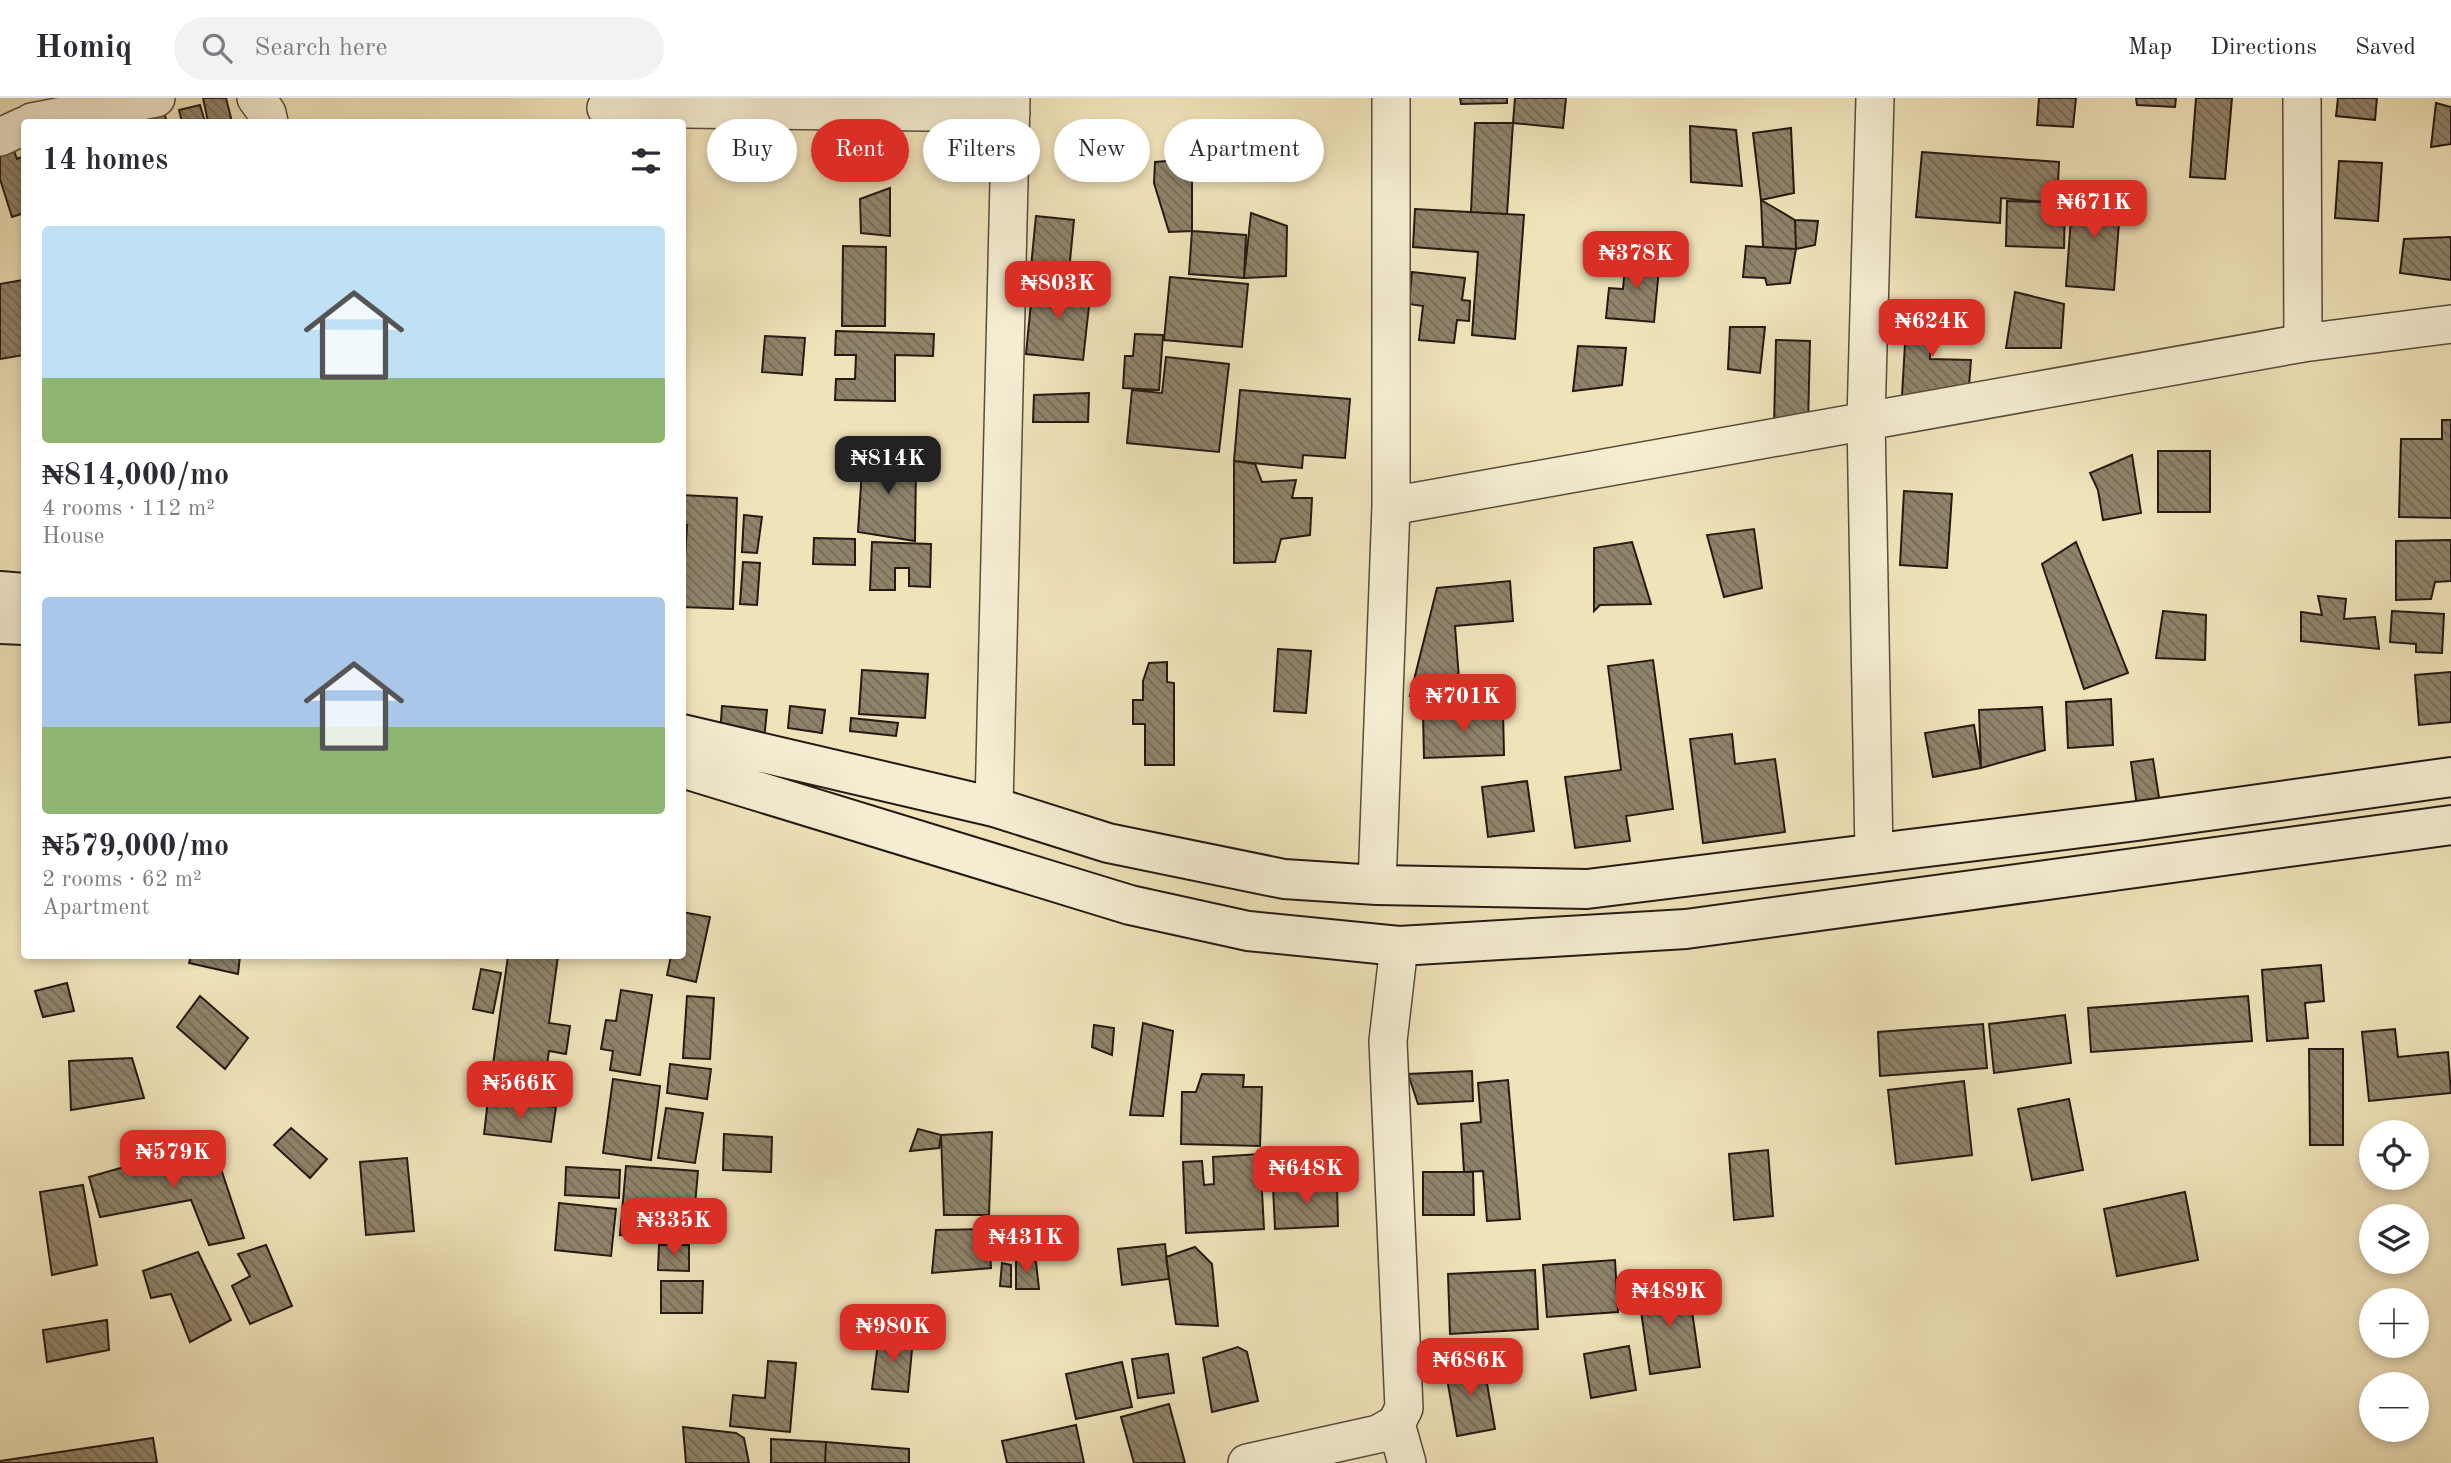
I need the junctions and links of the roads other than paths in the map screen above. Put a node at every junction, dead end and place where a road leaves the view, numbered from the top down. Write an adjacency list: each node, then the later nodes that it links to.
1 (156, 98): 8 (street)
2 (256, 98): 9 (street)
3 (1391, 98): 15 (street)
4 (1875, 98): 14 (street)
5 (2302, 98): 13 (street)
6 (1011, 106): 7 (street); 23 (street)
7 (606, 109)
8 (48, 119)
9 (268, 119)
10 (21, 127): 11 (street)
11 (0, 136)
12 (2451, 324): 13 (street)
13 (2303, 343): 14 (street)
14 (1866, 419): 15 (street); 25 (street)
15 (1391, 506): 26 (street)
16 (0, 591): 17 (street)
17 (21, 593)
18 (0, 624): 19 (street)
19 (21, 625)
20 (686, 735): 23 (street)
21 (686, 769): 27 (street)
22 (2451, 777): 25 (street)
23 (994, 807): 26 (street)
24 (2451, 825): 27 (street)
25 (1874, 855): 26 (street)
26 (1377, 885)
27 (1399, 946): 28 (street)
28 (1396, 1424): 29 (street); 30 (street)
29 (1247, 1463)
30 (1407, 1463)

